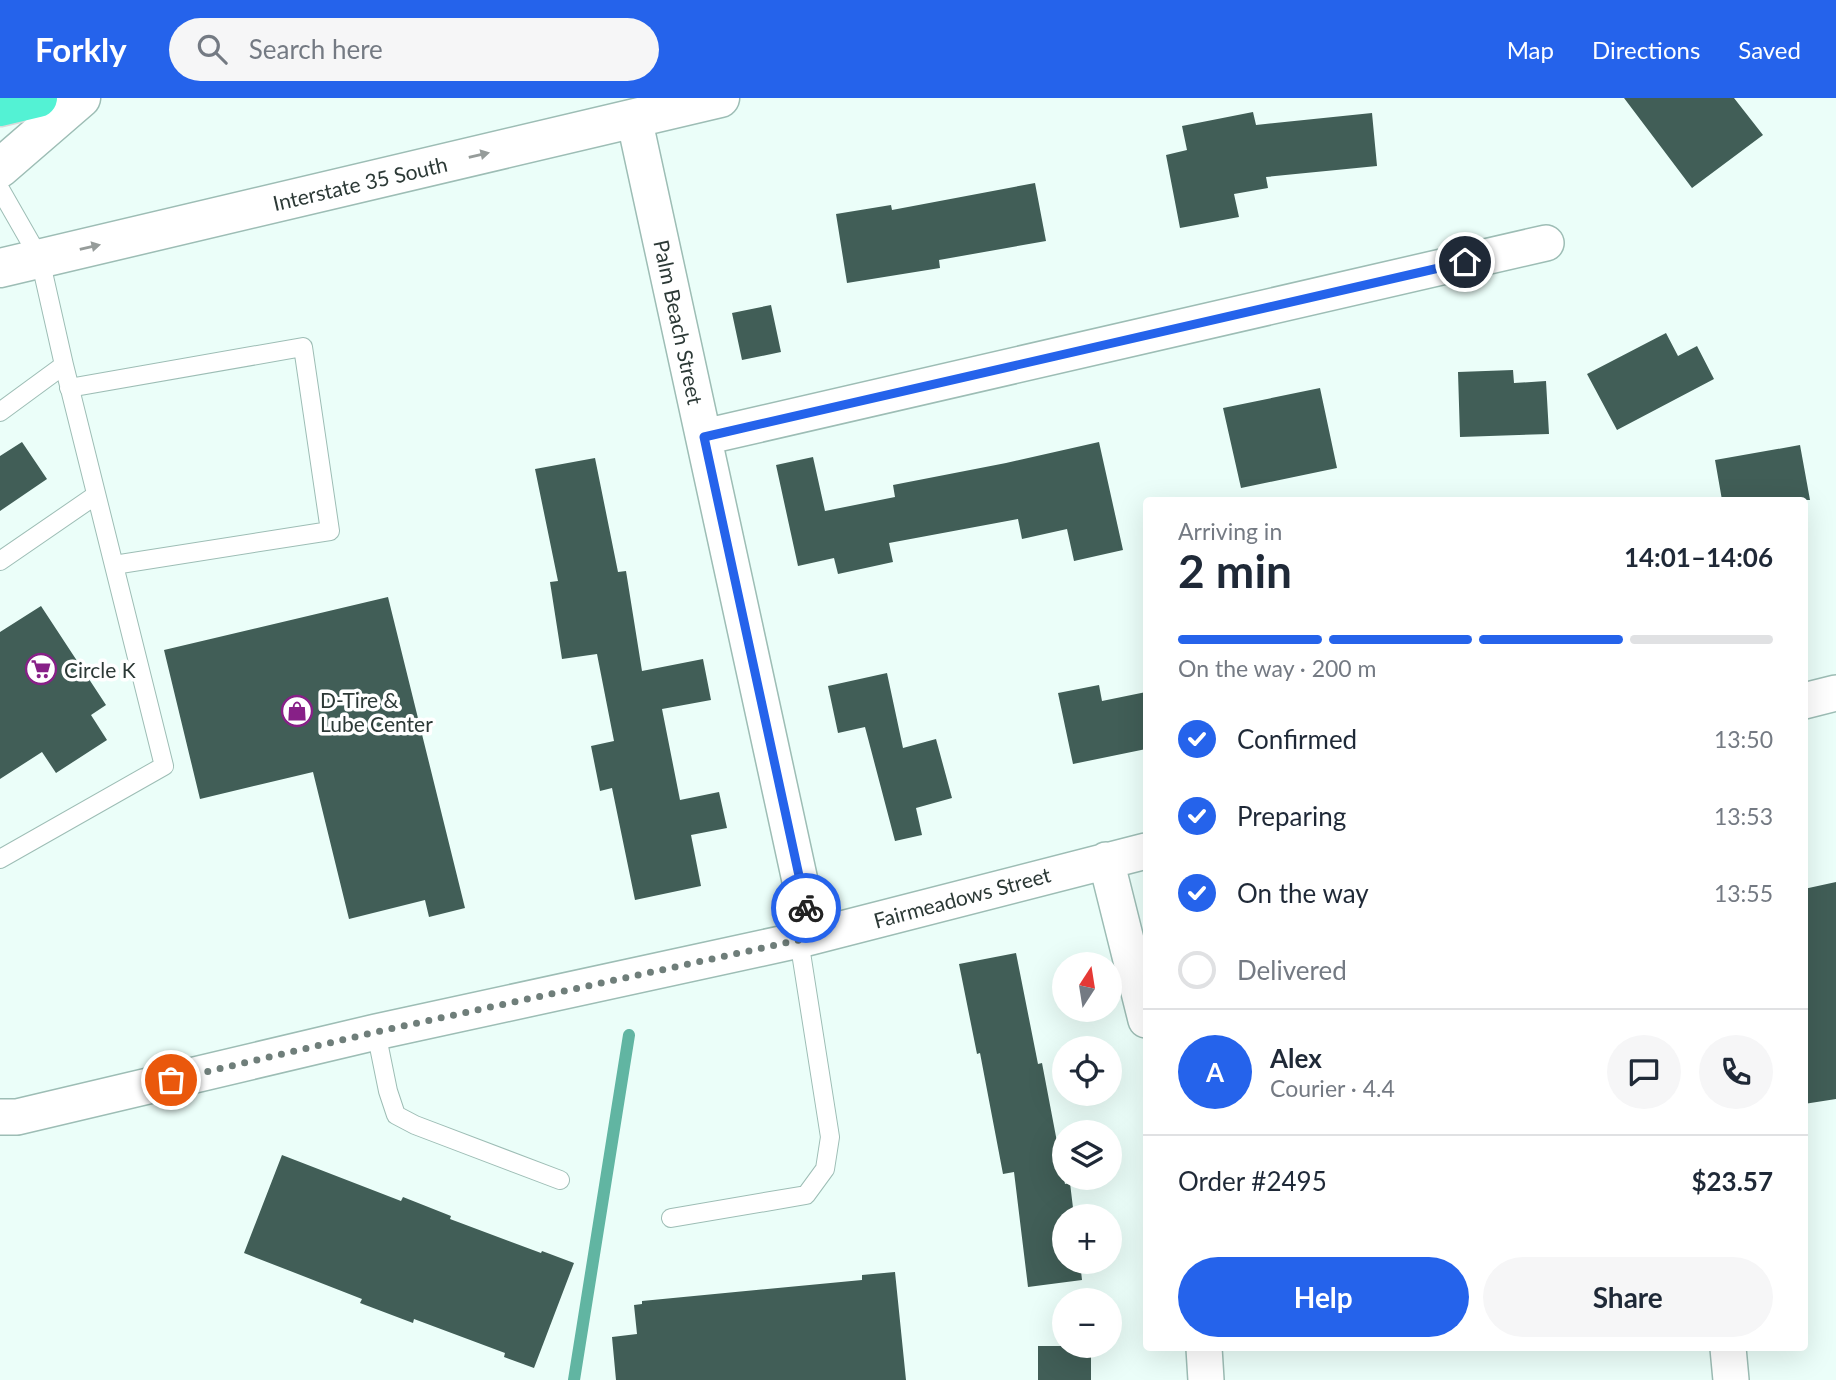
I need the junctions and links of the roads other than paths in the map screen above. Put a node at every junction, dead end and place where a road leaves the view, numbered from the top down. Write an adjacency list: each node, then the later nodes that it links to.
1 (38, 98): 4 (highway)
2 (81, 98): 6 (main road)
3 (720, 98): 5 (main road, Interstate 35 South)
4 (0, 107)
5 (634, 118): 9 (main road, Interstate 35 South, one-way to 5); 14 (street, Palm Beach Street)
6 (0, 168)
7 (0, 189): 9 (lane)
8 (1546, 243): 14 (street)
9 (40, 258): 10 (main road, Interstate 35 South); 11 (lane)
10 (0, 268)
11 (64, 365): 12 (lane); 13 (lane)
12 (69, 388): 15 (lane); 17 (lane)
13 (0, 412)
14 (704, 437): 23 (street, Palm Beach Street)
15 (96, 495): 16 (lane); 17 (lane)
16 (0, 561)
17 (114, 565): 21 (lane)
18 (1836, 693): 19 (street)
19 (1808, 700)
20 (1143, 852): 22 (street, Fairmeadows Street)
21 (0, 859)
22 (1106, 860): 23 (street, Fairmeadows Street); 24 (street)
23 (806, 938): 25 (street, Fairmeadows Street); 28 (lane)
24 (1143, 1008)
25 (376, 1032): 26 (street, Fairmeadows Street); 27 (lane)
26 (0, 1117)
27 (560, 1180)
28 (671, 1218)
29 (1204, 1351): 31 (street)
30 (1728, 1351): 32 (street)
31 (1206, 1380)
32 (1731, 1380)

